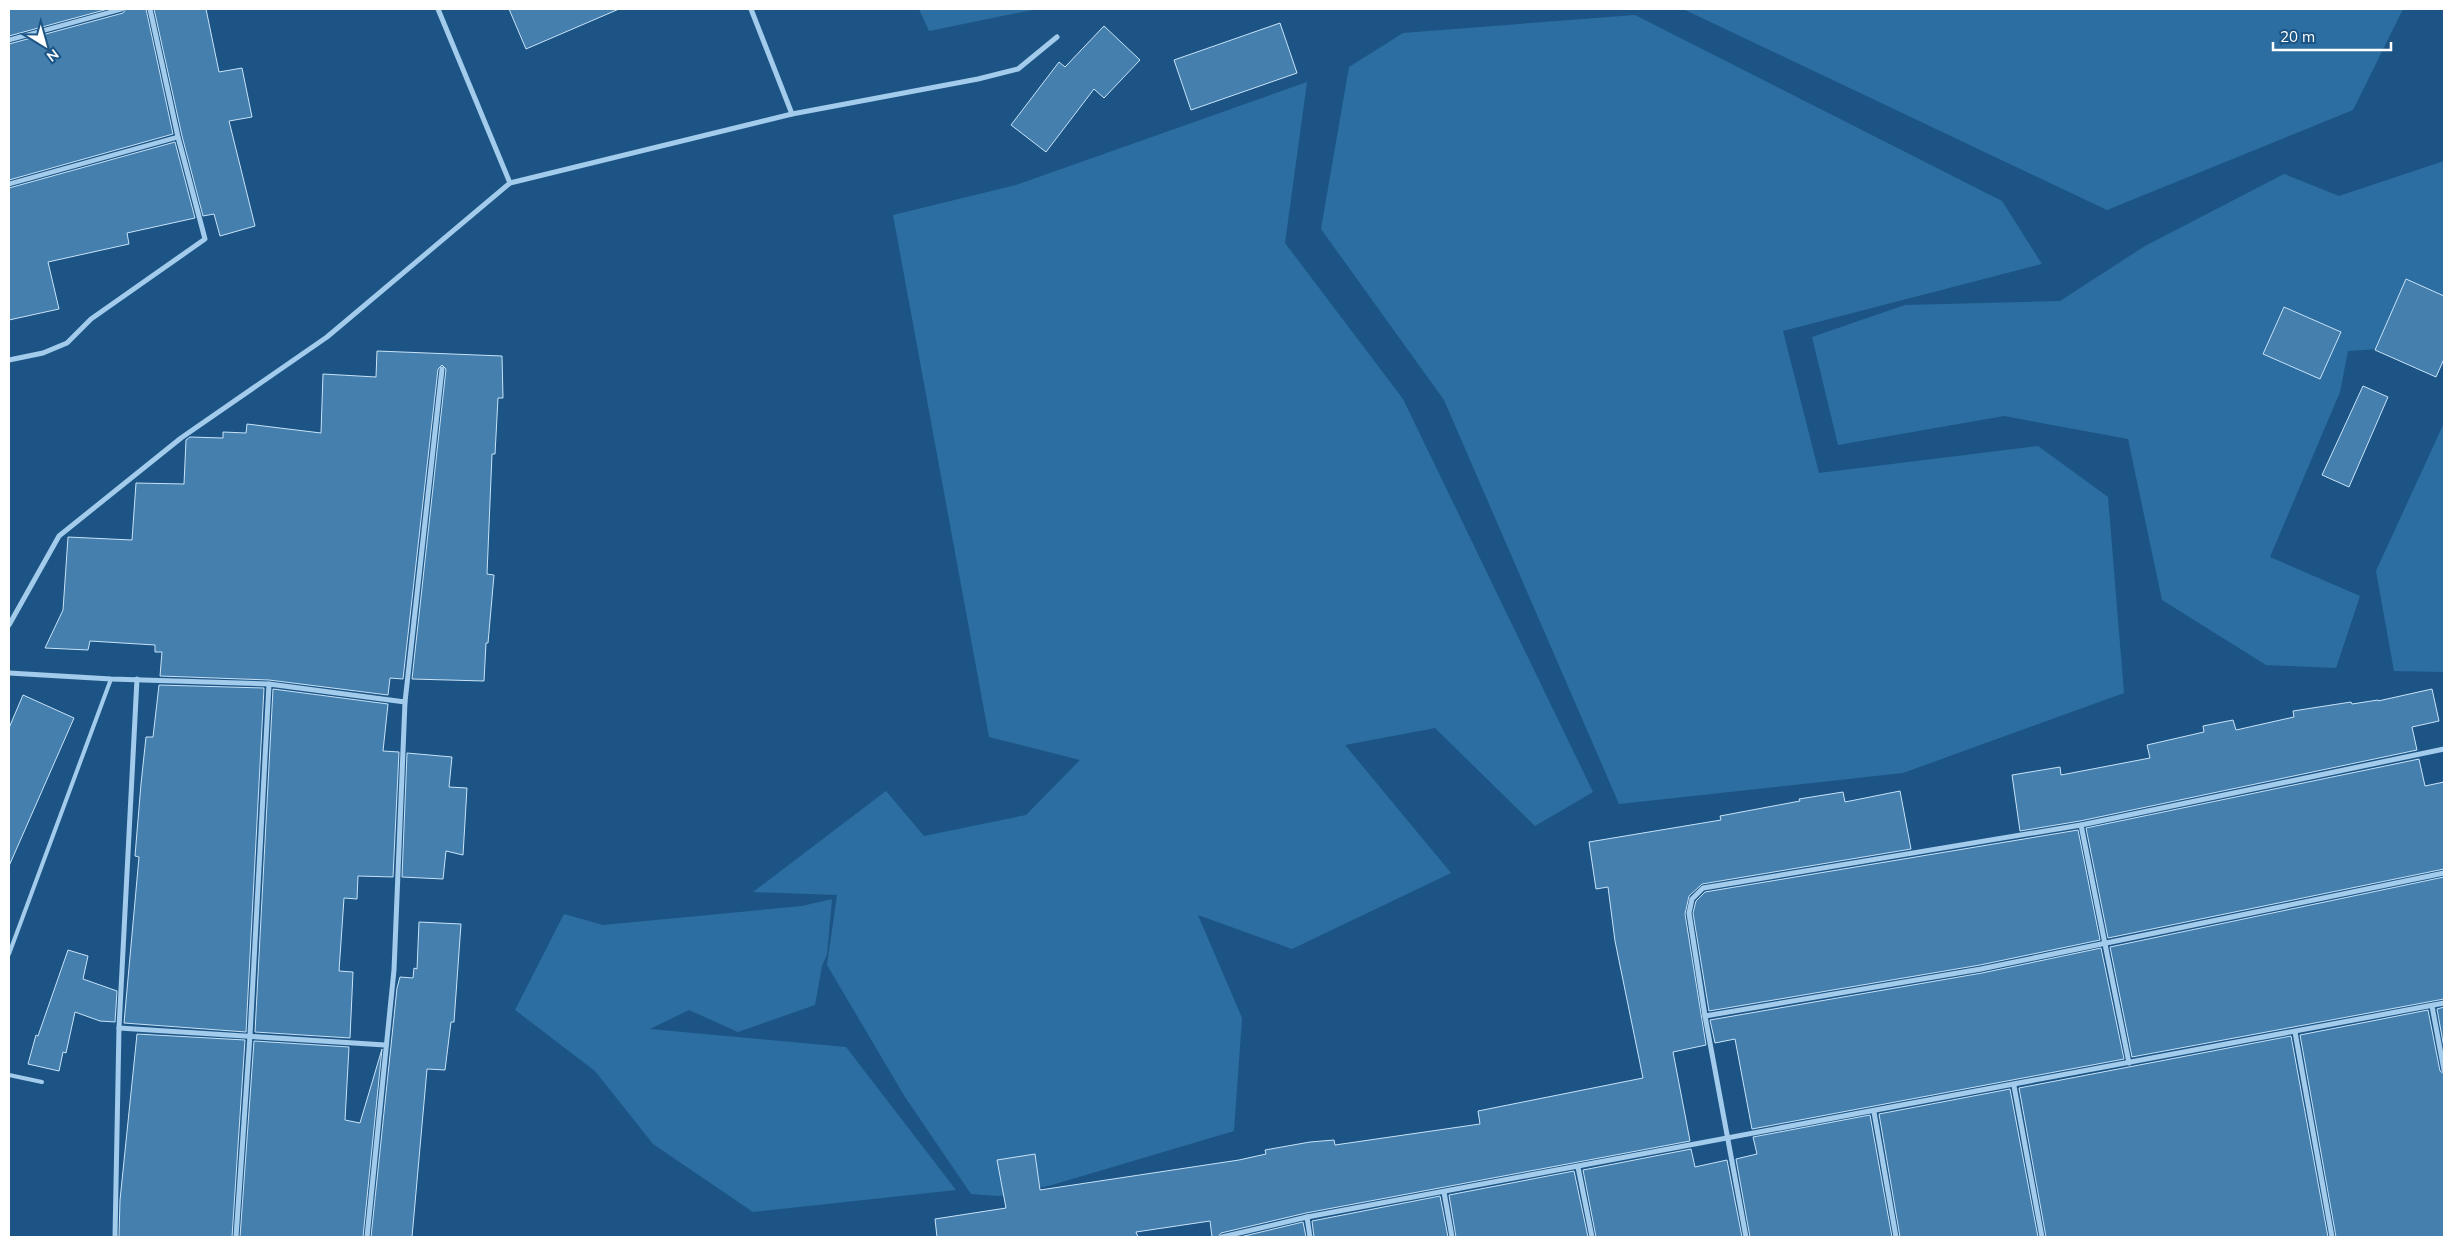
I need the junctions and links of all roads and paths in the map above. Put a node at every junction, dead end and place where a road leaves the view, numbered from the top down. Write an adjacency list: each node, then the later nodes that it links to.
1 (122, 9): 6 (street)
2 (150, 9): 8 (street)
3 (438, 9): 9 (street)
4 (751, 9): 7 (street)
5 (1057, 37): 7 (street)
6 (9, 40)
7 (792, 114): 9 (street)
8 (178, 138): 10 (street); 11 (street)
9 (510, 183): 13 (street)
10 (9, 184)
11 (9, 360)
12 (442, 369): 18 (street)
13 (9, 625)
14 (9, 673): 15 (street)
15 (111, 679): 16 (street); 23 (lane)
16 (137, 679): 17 (street); 27 (street)
17 (269, 684): 18 (street); 29 (street)
18 (405, 702): 30 (street)
19 (2444, 750): 20 (street)
20 (2081, 825): 22 (street); 26 (street)
21 (2444, 873): 22 (street)
22 (2105, 943): 26 (street); 31 (street)
23 (9, 954)
24 (2444, 1003): 25 (street)
25 (2432, 1006): 28 (street); 32 (street)
26 (1705, 1016): 37 (street)
27 (119, 1028): 29 (street); 41 (street)
28 (2295, 1032): 31 (street); 51 (street)
29 (250, 1035): 30 (street); 42 (street)
30 (385, 1046): 43 (street)
31 (2128, 1063): 35 (street)
32 (2444, 1070)
33 (9, 1075): 34 (lane)
34 (42, 1082)
35 (2014, 1086): 36 (street); 50 (street)
36 (1874, 1112): 37 (street); 49 (street)
37 (1728, 1140): 38 (street); 48 (street)
38 (1578, 1167): 39 (street); 47 (street)
39 (1444, 1192): 40 (street); 46 (street)
40 (1306, 1217): 44 (street); 45 (street)
41 (115, 1237)
42 (236, 1237)
43 (367, 1237)
44 (1222, 1237)
45 (1310, 1237)
46 (1452, 1237)
47 (1592, 1237)
48 (1746, 1237)
49 (1896, 1237)
50 (2042, 1237)
51 (2332, 1237)

